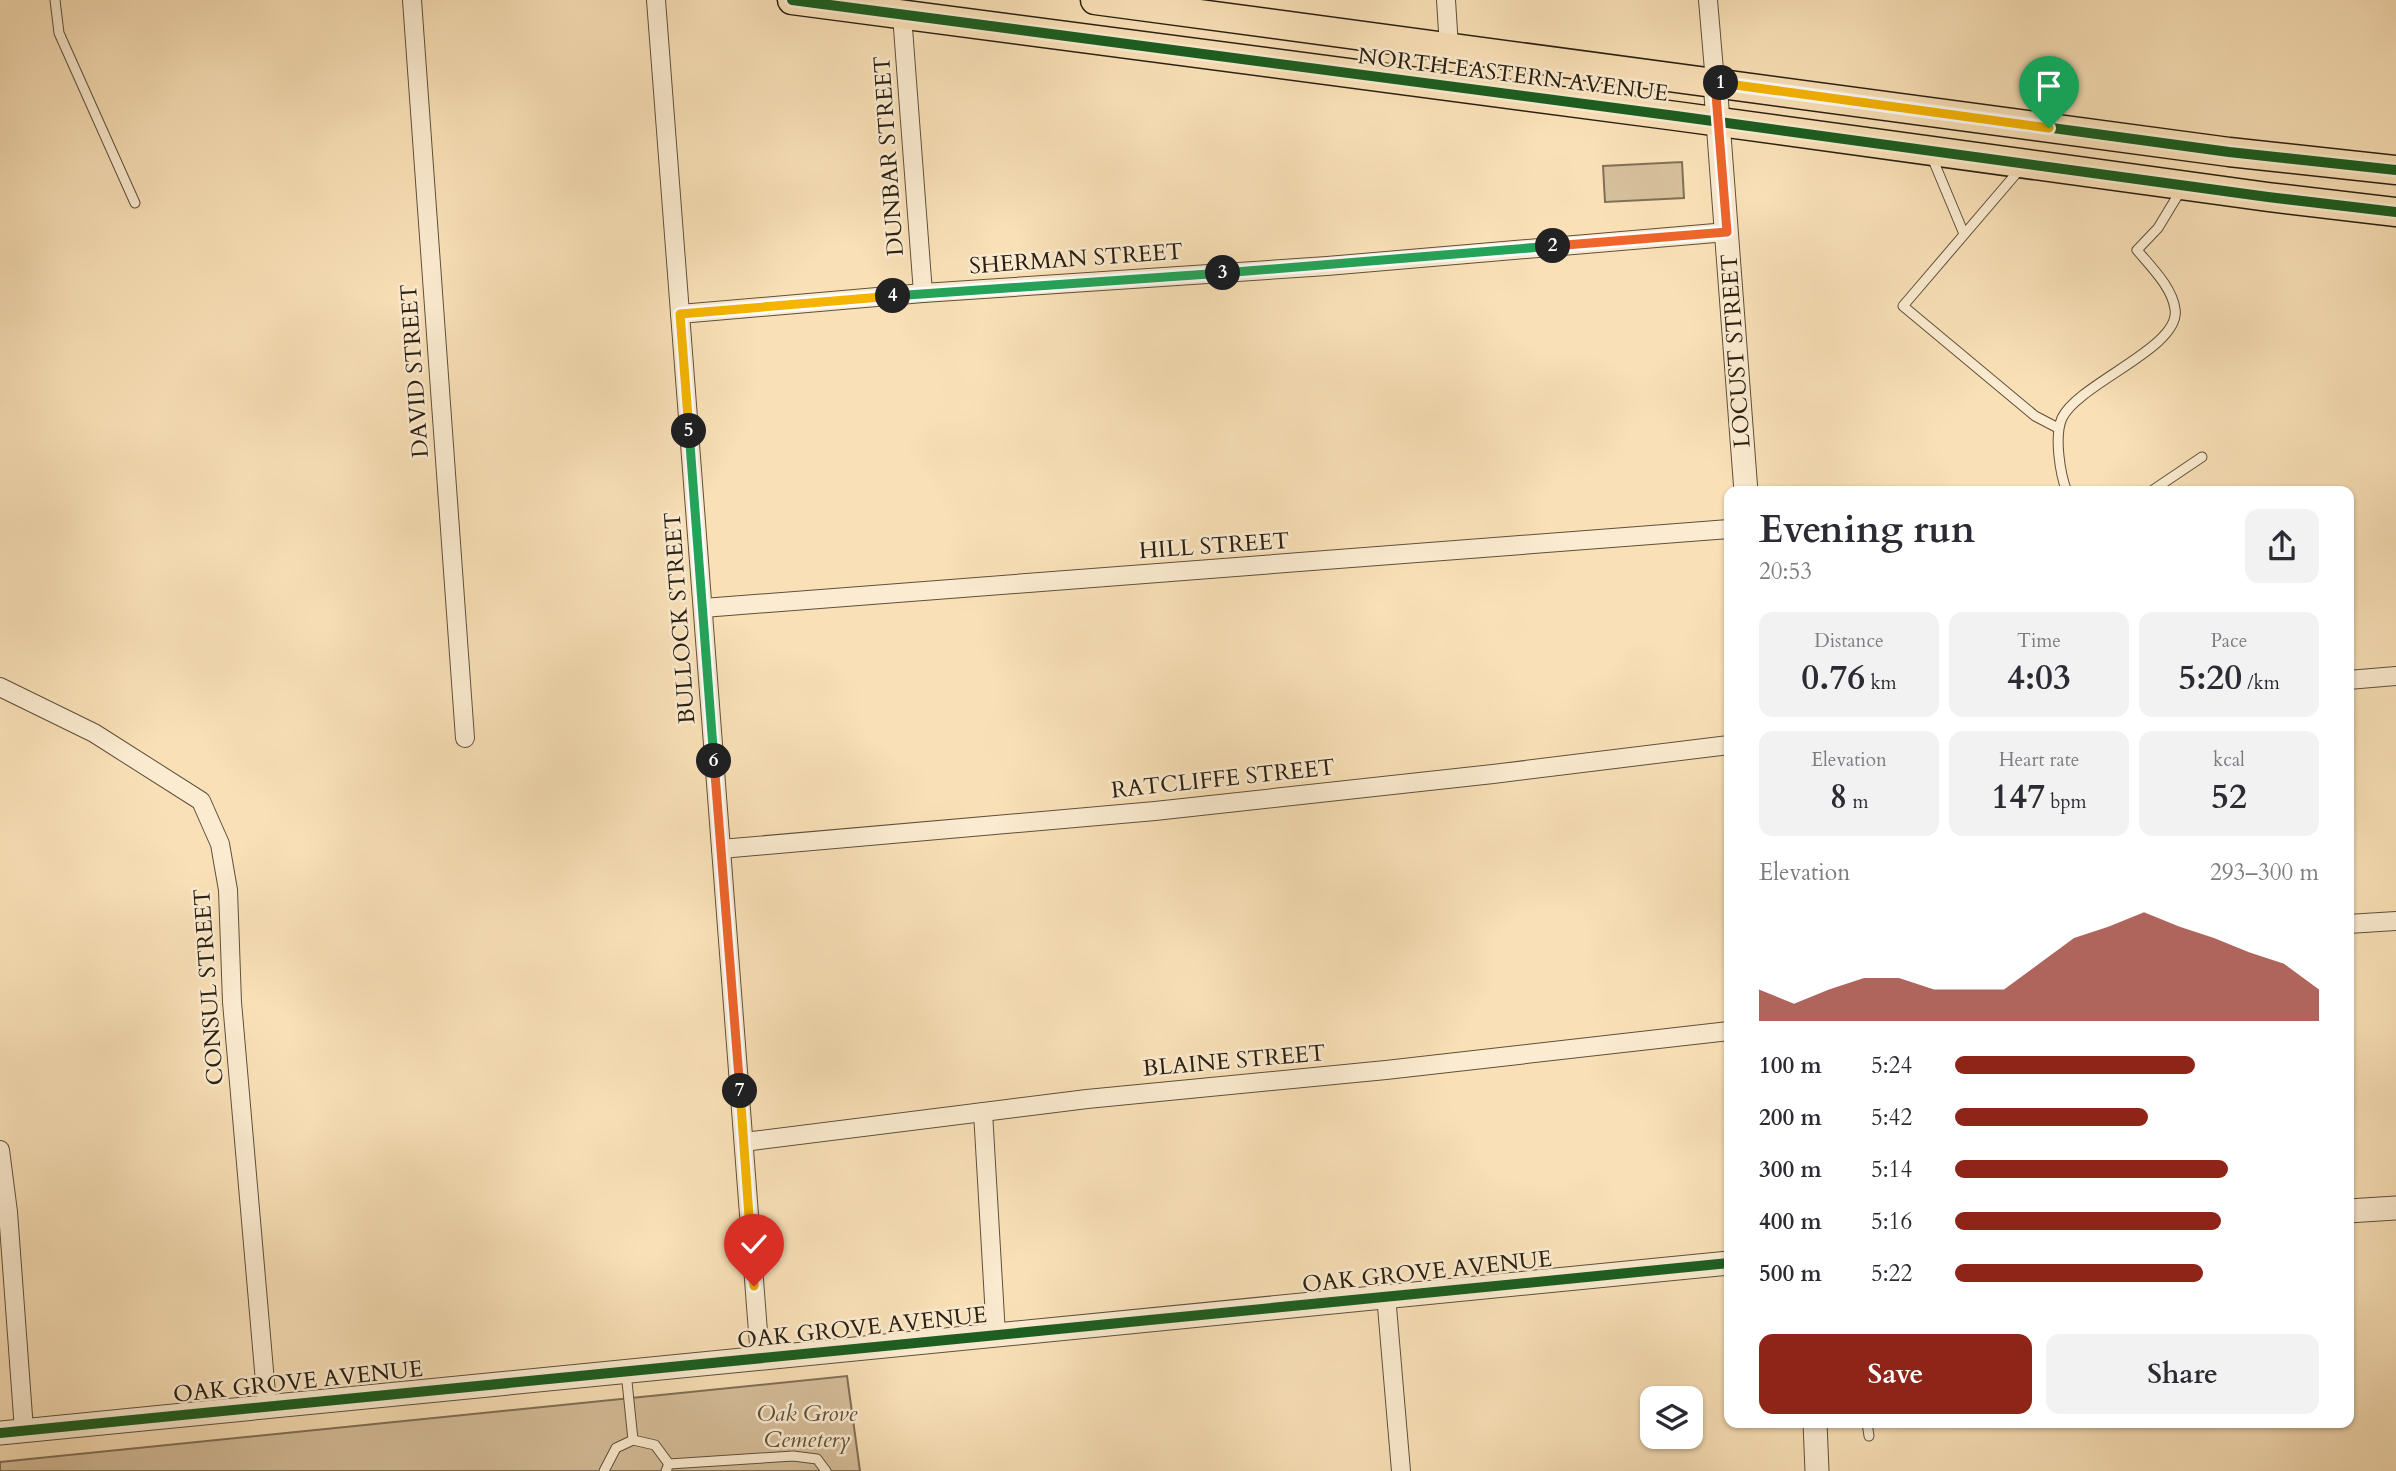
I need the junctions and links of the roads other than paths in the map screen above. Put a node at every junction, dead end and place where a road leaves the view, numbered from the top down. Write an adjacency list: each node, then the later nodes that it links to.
1 (55, 0): 17 (lane)
2 (412, 0): 33 (street, DAVID STREET)
3 (656, 0): 22 (street, BULLOCK STREET)
4 (792, 0): 9 (main road, NORTH EASTERN AVENUE)
5 (1096, 0): 8 (main road, NORTH EASTERN AVENUE)
6 (1446, 0): 10 (street)
7 (1708, 0): 11 (street, LOCUST STREET)
8 (1175, 5): 10 (main road, NORTH EASTERN AVENUE)
9 (902, 15): 12 (main road, NORTH EASTERN AVENUE); 21 (street, DUNBAR STREET)
10 (1449, 47): 11 (main road, NORTH EASTERN AVENUE)
11 (1715, 82): 12 (street, LOCUST STREET); 15 (main road, NORTH EASTERN AVENUE)
12 (1718, 122): 13 (main road, NORTH EASTERN AVENUE); 19 (street, LOCUST STREET)
13 (1930, 151): 14 (main road, NORTH EASTERN AVENUE); 20 (lane)
14 (2025, 164): 16 (main road, NORTH EASTERN AVENUE); 20 (lane)
15 (2396, 170)
16 (2183, 185): 18 (main road, NORTH EASTERN AVENUE); 23 (lane)
17 (135, 203)
18 (2396, 212)
19 (1727, 232): 21 (street, SHERMAN STREET); 25 (street, LOCUST STREET)
20 (1964, 234): 23 (lane)
21 (923, 293): 22 (street, SHERMAN STREET)
22 (680, 314): 29 (street, BULLOCK STREET)
23 (2059, 428): 26 (lane)
24 (2202, 457): 27 (lane)
25 (1746, 486)
26 (2064, 486)
27 (2159, 486)
28 (1724, 529): 29 (street, HILL STREET)
29 (703, 608): 35 (street, BULLOCK STREET)
30 (2396, 677): 31 (street)
31 (2354, 680)
32 (0, 687): 49 (street, CONSUL STREET)
33 (465, 738)
34 (1724, 746): 35 (street, RATCLIFFE STREET)
35 (721, 849): 40 (street, BULLOCK STREET)
36 (2396, 921): 37 (street)
37 (2354, 924)
38 (1724, 1032): 39 (street, BLAINE STREET)
39 (983, 1112): 40 (street, BLAINE STREET); 46 (street)
40 (744, 1142): 47 (street, BULLOCK STREET)
41 (0, 1150): 52 (street)
42 (2396, 1208): 43 (street)
43 (2354, 1211)
44 (1724, 1263): 45 (street, OAK GROVE AVENUE)
45 (1386, 1296): 46 (street, OAK GROVE AVENUE); 59 (street)
46 (996, 1335): 47 (street, OAK GROVE AVENUE)
47 (760, 1358): 48 (street, OAK GROVE AVENUE)
48 (626, 1370): 49 (street, OAK GROVE AVENUE); 55 (lane)
49 (267, 1405): 52 (street, OAK GROVE AVENUE)
50 (1815, 1428): 60 (street)
51 (1868, 1428): 54 (lane)
52 (24, 1430): 53 (street, OAK GROVE AVENUE)
53 (0, 1433)
54 (1869, 1436)
55 (633, 1440): 56 (lane); 57 (lane)
56 (668, 1468): 58 (lane)
57 (604, 1471)
58 (826, 1471)
59 (1401, 1471)
60 (1817, 1471)

